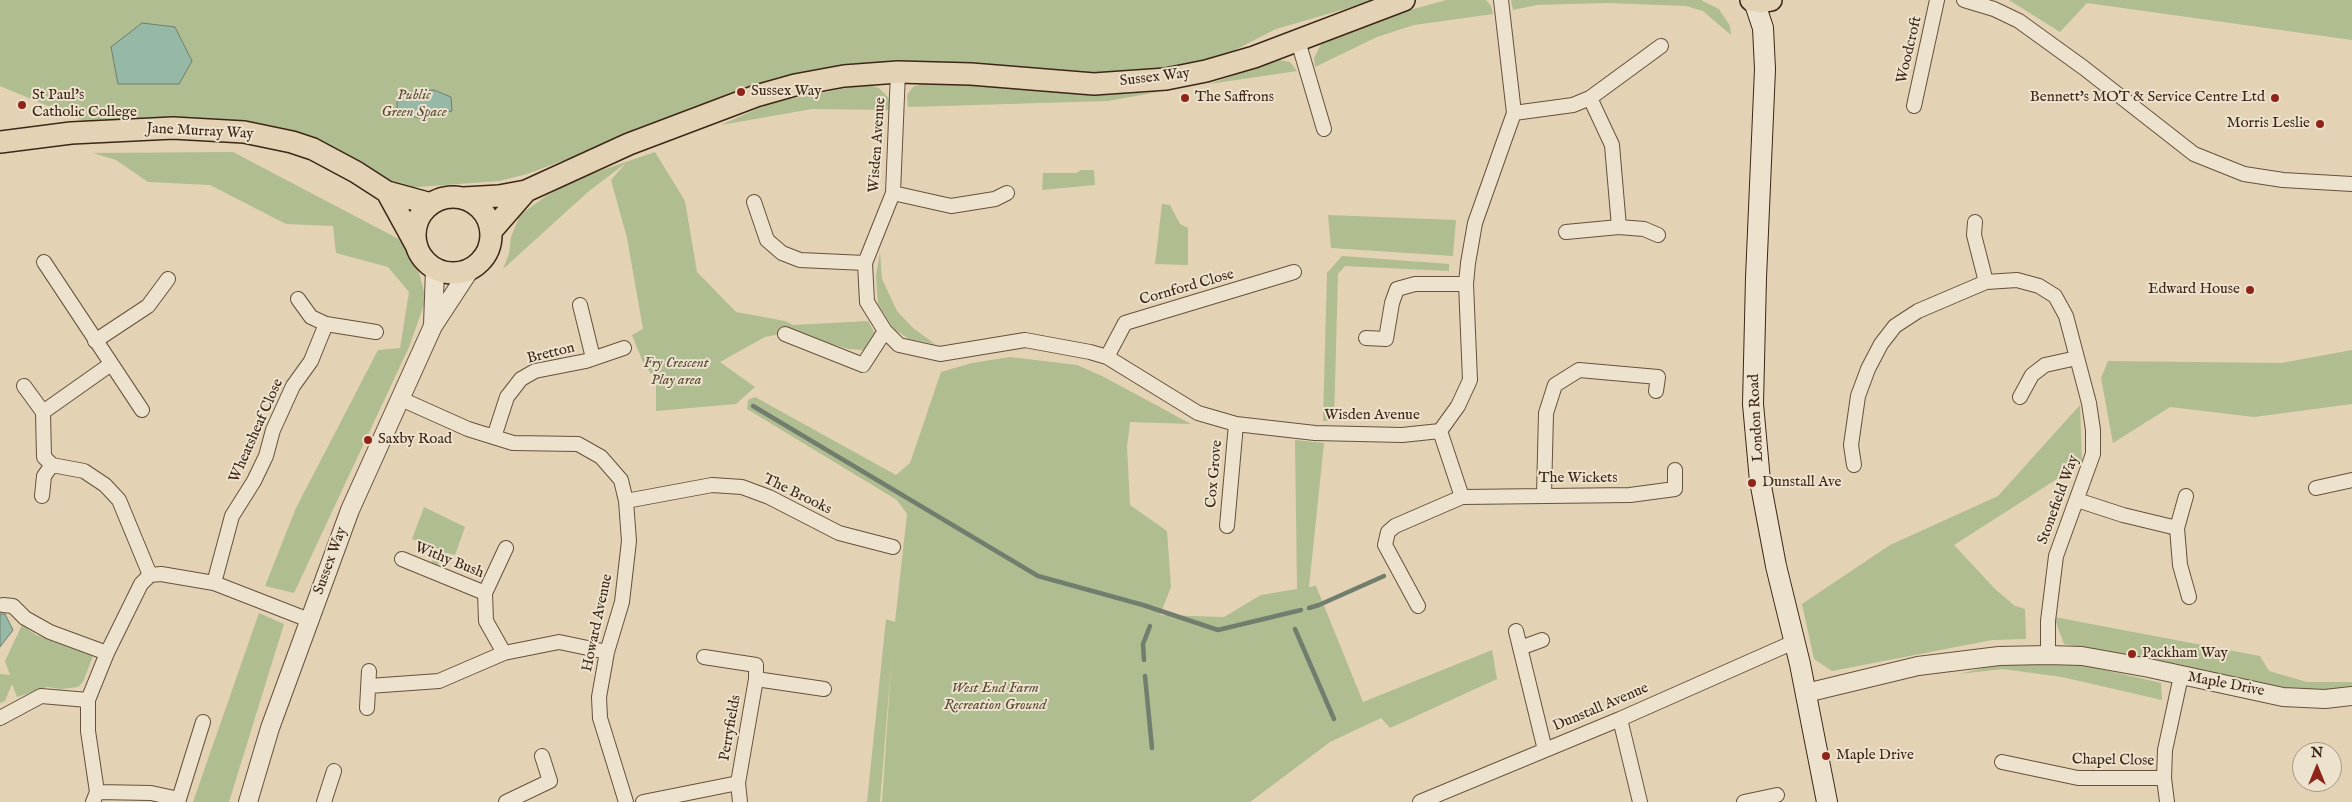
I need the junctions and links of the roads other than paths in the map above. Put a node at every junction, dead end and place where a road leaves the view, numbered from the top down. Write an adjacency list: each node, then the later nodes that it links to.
1 (1404, 0): 6 (main road, Sussex Way)
2 (1501, 0): 11 (street, Wisden Avenue)
3 (1762, 0): 84 (main road, London Road)
4 (1938, 0): 10 (street, Woodcroft)
5 (1964, 0): 14 (street)
6 (1298, 41): 8 (main road, Sussex Way); 12 (street)
7 (1661, 46): 9 (street)
8 (898, 72): 15 (main road, Sussex Way); 17 (street, Wisden Avenue)
9 (1590, 98): 11 (street); 23 (street)
10 (1914, 106)
11 (1514, 113): 35 (street, Wisden Avenue)
12 (1324, 129)
13 (0, 142): 16 (main road, Jane Murray Way)
14 (2352, 184)
15 (526, 191): 19 (main road, Sussex Way); 24 (main road, Sussex Way)
16 (387, 192): 21 (main road, Jane Murray Way); 27 (main road, Jane Murray Way)
17 (893, 192): 18 (street); 29 (street, Wisden Avenue)
18 (1007, 192)
19 (464, 198): 21 (main road); 24 (main road)
20 (754, 202): 29 (street)
21 (431, 204): 27 (main road)
22 (1975, 222): 34 (street)
23 (1619, 227): 25 (street); 26 (street)
24 (492, 230): 31 (main road)
25 (1566, 232)
26 (1658, 235)
27 (416, 245): 30 (main road)
28 (44, 262): 44 (street)
29 (865, 263): 41 (street, Wisden Avenue)
30 (434, 269): 31 (main road); 39 (street, Sussex Way)
31 (469, 271): 39 (street, Sussex Way)
32 (1294, 272): 46 (street, Cornford Close)
33 (168, 279): 44 (street)
34 (1986, 282): 48 (street, Stonefield Way); 59 (street, Stonefield Way)
35 (1466, 284): 43 (street); 57 (street, Wisden Avenue)
36 (298, 299): 38 (street)
37 (580, 306): 47 (street, Bretton)
38 (326, 324): 40 (street); 76 (street, Wheatsheaf Close)
39 (433, 326): 53 (street, Sussex Way)
40 (376, 332)
41 (884, 332): 42 (street); 46 (street, Wisden Avenue)
42 (785, 334)
43 (1366, 338)
44 (95, 341): 49 (street)
45 (624, 348): 47 (street, Bretton)
46 (1108, 356): 56 (street, Wisden Avenue)
47 (594, 358): 58 (street, Bretton)
48 (2077, 358): 52 (street); 68 (street, Stonefield Way)
49 (111, 364): 54 (street); 55 (street)
50 (24, 386): 55 (street)
51 (1656, 391): 64 (street)
52 (2020, 397)
53 (400, 399): 58 (street, Howard Avenue); 81 (street, Sussex Way)
54 (142, 410)
55 (42, 412): 60 (street)
56 (1236, 424): 57 (street, Wisden Avenue); 70 (street, Cox Grove)
57 (1440, 431): 67 (street)
58 (494, 437): 69 (street, Howard Avenue)
59 (1854, 465)
60 (52, 466): 65 (street); 75 (street)
61 (1675, 470): 64 (street, The Wickets)
62 (2352, 480): 63 (street)
63 (2316, 488)
64 (1544, 494): 67 (street, The Wickets)
65 (42, 496)
66 (2186, 496): 71 (street)
67 (1462, 497): 80 (street, The Wickets)
68 (2077, 500): 71 (street); 89 (street, Stonefield Way)
69 (626, 501): 72 (street, The Brooks); 86 (street, Howard Avenue)
70 (1227, 526)
71 (2177, 528): 78 (street)
72 (893, 547)
73 (506, 548): 77 (street, Withy Bush)
74 (402, 559): 77 (street, Withy Bush)
75 (150, 575): 76 (street); 87 (street)
76 (214, 583): 81 (street)
77 (484, 593): 88 (street, Withy Bush)
78 (2189, 597)
79 (3, 605): 87 (street)
80 (1418, 606)
81 (309, 620): 111 (street, Sussex Way)
82 (1516, 631): 85 (street)
83 (1542, 640): 85 (street)
84 (1794, 642): 96 (main road, London Road); 101 (street, Dunstall Avenue)
85 (1520, 648): 103 (street)
86 (607, 652): 88 (street); 114 (street, Howard Avenue)
87 (107, 653): 98 (street)
88 (504, 653): 94 (street)
89 (2048, 654): 92 (street, Maple Drive); 96 (street, Maple Drive)
90 (704, 657): 93 (street, Perryfields)
91 (369, 670): 94 (street)
92 (2181, 676): 97 (street, Maple Drive); 107 (street)
93 (756, 679): 95 (street, Perryfields); 108 (street, Perryfields)
94 (369, 686): 99 (street)
95 (824, 689)
96 (1806, 693): 120 (main road, London Road)
97 (2352, 696)
98 (88, 700): 100 (street); 110 (street)
99 (367, 708)
100 (0, 718)
101 (1620, 719): 103 (street, Dunstall Avenue); 118 (street)
102 (203, 722): 110 (street)
103 (1545, 750): 117 (street, Dunstall Avenue)
104 (542, 756): 113 (street)
105 (2002, 762): 107 (street, Chapel Close)
106 (334, 772): 112 (street)
107 (2164, 778): 121 (street)
108 (738, 783): 115 (street, Perryfields); 116 (street, Perryfields)
109 (1776, 795): 119 (street)
110 (95, 797)
111 (248, 802)
112 (324, 802)
113 (506, 802)
114 (626, 802)
115 (643, 802)
116 (740, 802)
117 (1420, 802)
118 (1640, 802)
119 (1744, 802)
120 (1827, 802)
121 (2167, 802)

